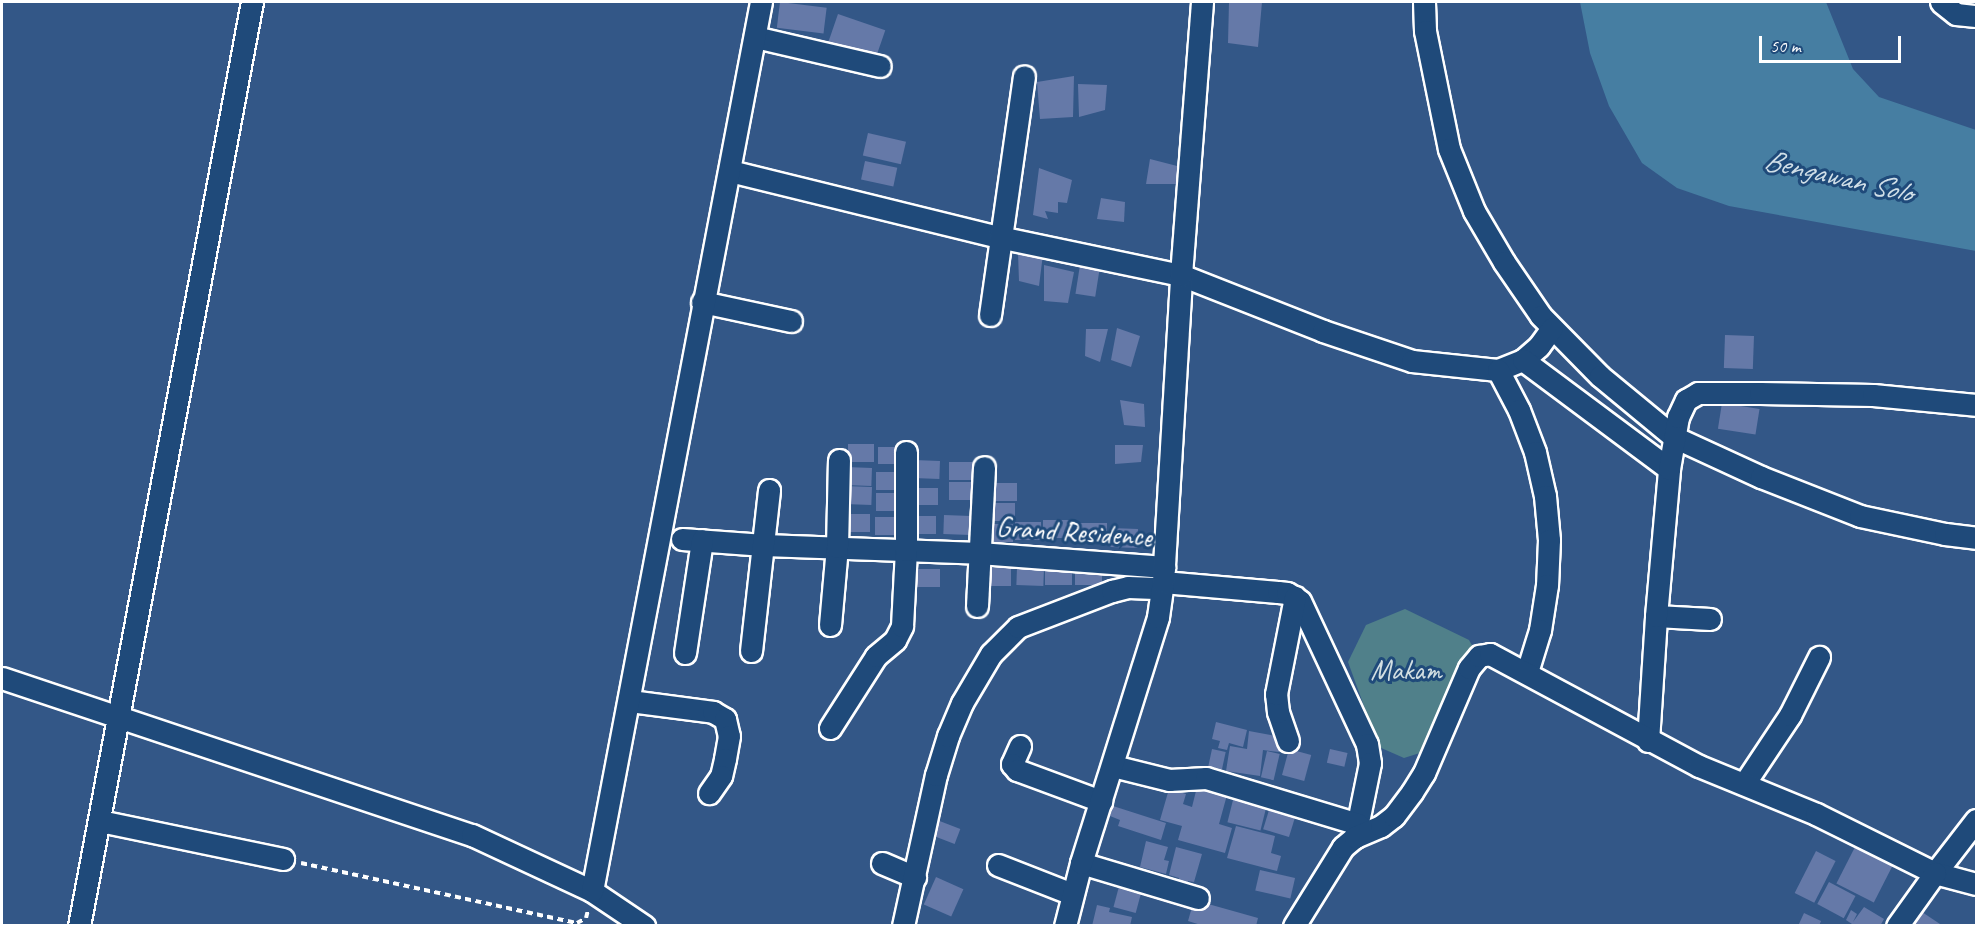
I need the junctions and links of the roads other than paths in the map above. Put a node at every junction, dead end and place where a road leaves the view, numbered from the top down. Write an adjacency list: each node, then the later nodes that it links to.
1 (252, 2): 43 (street)
2 (761, 2): 7 (street)
3 (1202, 2): 12 (street)
4 (1424, 2): 16 (street)
5 (1941, 2): 6 (street)
6 (1975, 11)
7 (755, 37): 8 (street); 10 (street)
8 (880, 66)
9 (1024, 76): 11 (street)
10 (730, 171): 11 (street); 13 (street)
11 (999, 237): 12 (street); 14 (street)
12 (1181, 275): 18 (street); 31 (street)
13 (702, 302): 15 (street); 42 (street)
14 (990, 315)
15 (791, 321)
16 (1552, 328): 17 (street); 20 (street)
17 (1523, 360): 18 (street); 24 (street)
18 (1498, 370): 40 (street)
19 (1977, 405): 20 (street)
20 (1674, 437): 24 (street); 26 (street)
21 (906, 452): 29 (street)
22 (839, 460): 28 (street)
23 (984, 467): 30 (street, Grand Residence)
24 (1669, 469): 34 (street)
25 (769, 490): 27 (street)
26 (1977, 538)
27 (764, 545): 28 (street, Grand Residence); 37 (street); 38 (street, Grand Residence)
28 (837, 547): 29 (street, Grand Residence); 36 (street)
29 (906, 550): 30 (street, Grand Residence); 44 (street)
30 (979, 553): 31 (street, Grand Residence); 33 (street, Grand Residence)
31 (1163, 579): 32 (street); 48 (street); 60 (street)
32 (1295, 597): 45 (street); 54 (street)
33 (977, 606)
34 (1656, 616): 35 (street); 46 (street)
35 (1710, 619)
36 (830, 626)
37 (751, 651)
38 (685, 653)
39 (1819, 657): 49 (street)
40 (1527, 672): 46 (street); 54 (street)
41 (2, 678): 43 (street)
42 (630, 701): 50 (street); 62 (street)
43 (120, 717): 53 (street); 62 (street)
44 (830, 728)
45 (1288, 741)
46 (1648, 741): 49 (street)
47 (1020, 746): 51 (street)
48 (1113, 766): 51 (street); 54 (street)
49 (1744, 784): 59 (street)
50 (709, 793)
51 (1101, 801): 57 (street)
52 (1977, 820): 59 (street)
53 (100, 821): 55 (street); 65 (street)
54 (1356, 831): 69 (street)
55 (283, 859)
56 (882, 863): 60 (street)
57 (1080, 863): 63 (street); 64 (street)
58 (998, 865): 63 (street)
59 (1935, 873): 61 (street); 70 (street)
60 (915, 877): 67 (street)
61 (1977, 884)
62 (592, 891): 66 (street)
63 (1072, 894): 68 (street)
64 (1198, 898)
65 (84, 925)
66 (644, 926)
67 (903, 926)
68 (1065, 926)
69 (1294, 926)
70 (1897, 926)

